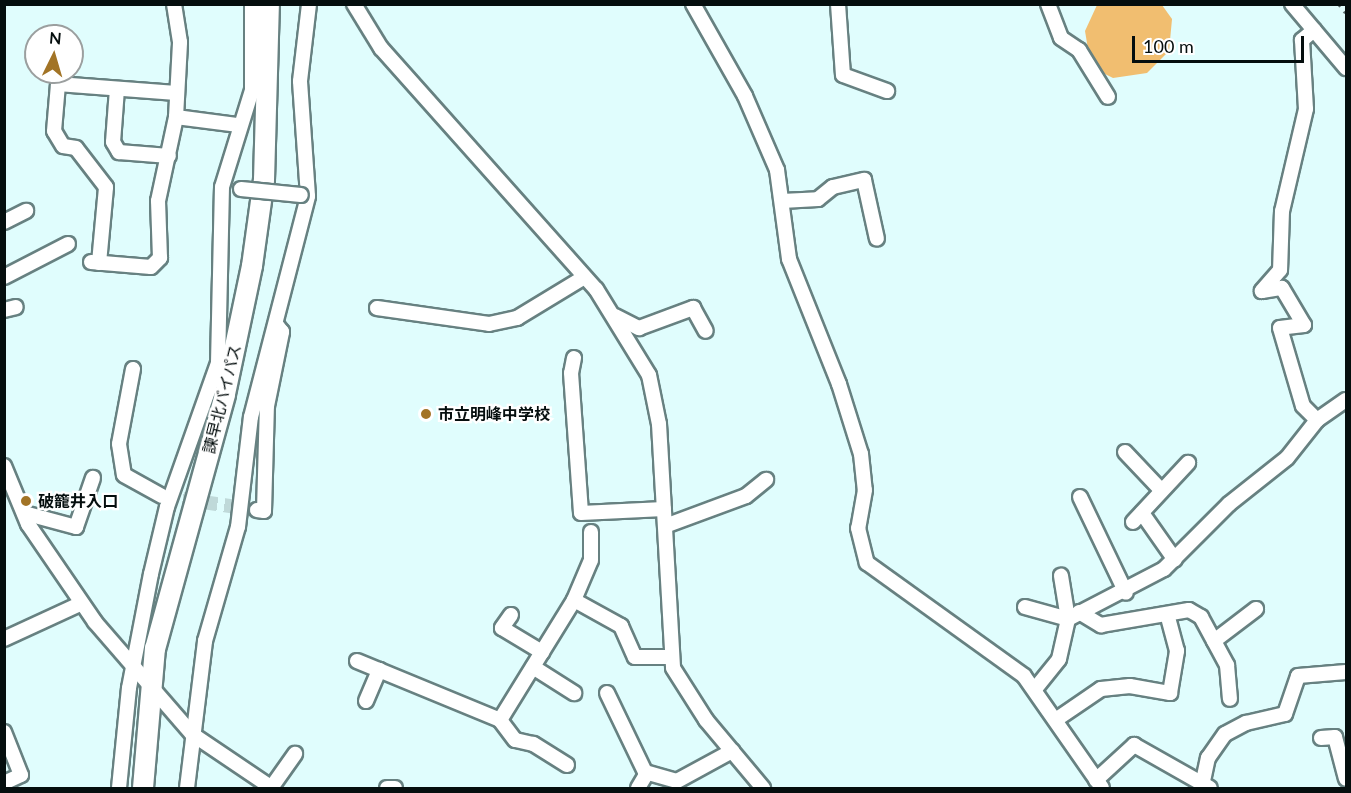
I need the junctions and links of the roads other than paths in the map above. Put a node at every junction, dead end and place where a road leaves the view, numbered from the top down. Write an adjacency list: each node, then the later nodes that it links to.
1 (174, 4): 14 (street)
2 (252, 4): 17 (street)
3 (269, 4): 68 (highway, 諫早北バイパス)
4 (309, 4): 20 (street)
5 (354, 4): 27 (street)
6 (693, 4): 21 (street)
7 (838, 4): 13 (street)
8 (1048, 4): 15 (street)
9 (1292, 4): 10 (street)
10 (1314, 30): 11 (street); 35 (street)
11 (1347, 68)
12 (117, 88): 14 (street); 18 (street); 18 (street)
13 (887, 91)
14 (176, 93): 16 (street)
15 (1108, 97)
16 (177, 117): 17 (street); 18 (street)
17 (238, 125): 19 (street)
18 (169, 156)
19 (222, 188): 20 (street, bridge); 64 (street)
20 (304, 196): 30 (street)
21 (782, 201): 24 (street); 69 (street)
22 (26, 211): 23 (street)
23 (4, 222)
24 (877, 239)
25 (68, 244): 26 (street)
26 (4, 278)
27 (584, 278): 28 (street); 29 (street)
28 (377, 308)
29 (615, 316): 31 (street); 44 (street)
30 (276, 324): 45 (street); 77 (street)
31 (706, 331)
32 (574, 358): 44 (street)
33 (133, 369): 42 (street)
34 (1347, 400): 35 (street)
35 (1317, 420): 49 (street)
36 (1125, 452): 41 (street)
37 (1188, 463): 41 (street)
38 (4, 466): 46 (street)
39 (93, 478): 46 (street)
40 (766, 480): 47 (street)
41 (1160, 489): 49 (street)
42 (162, 496)
43 (1080, 496): 51 (street)
44 (664, 509): 47 (street)
45 (257, 510)
46 (24, 513): 53 (street)
47 (665, 526): 62 (street)
48 (591, 532): 52 (street)
49 (1175, 560): 51 (street)
50 (1061, 576): 58 (street)
51 (1126, 593): 58 (street)
52 (574, 600): 61 (street); 62 (street)
53 (80, 604): 59 (street); 64 (street)
54 (1025, 607): 58 (street)
55 (1256, 609): 60 (street)
56 (1167, 614): 58 (street); 60 (street); 74 (street)
57 (511, 615): 61 (street)
58 (1073, 616): 69 (street)
59 (4, 639)
60 (1214, 641): 71 (street)
61 (542, 652): 65 (street)
62 (672, 657): 79 (street)
63 (357, 661): 66 (street)
64 (134, 662): 68 (street); 89 (street)
65 (533, 667): 70 (street); 75 (street)
66 (379, 670): 72 (street); 75 (street)
67 (1347, 672): 87 (street)
68 (151, 687): 77 (street); 90 (highway, 諫早北バイパス)
69 (1035, 689): 74 (street)
70 (574, 693)
71 (1230, 699)
72 (366, 701)
73 (606, 701): 83 (street)
74 (1058, 719): 86 (street)
75 (500, 720): 81 (street)
76 (4, 732): 85 (street)
77 (192, 734): 88 (street); 91 (street)
78 (1321, 738): 82 (street)
79 (732, 751): 83 (street); 95 (street)
80 (295, 754): 88 (street)
81 (567, 765)
82 (1343, 765): 84 (street)
83 (647, 772): 94 (street)
84 (1347, 779)
85 (4, 783)
86 (1099, 784): 87 (street)
87 (1206, 785)
88 (272, 788)
89 (119, 789)
90 (143, 789)
91 (187, 789)
92 (387, 789): 93 (street)
93 (395, 789)
94 (638, 789)
95 (762, 789)

